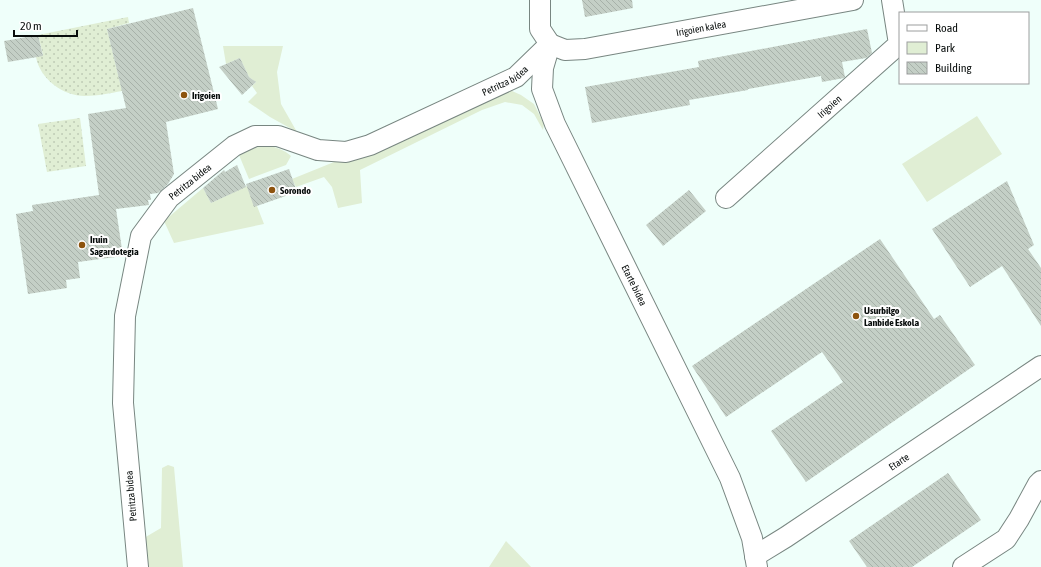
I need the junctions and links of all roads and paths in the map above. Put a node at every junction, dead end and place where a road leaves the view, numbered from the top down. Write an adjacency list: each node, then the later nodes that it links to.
1 (540, 0): 4 (street)
2 (853, 0): 4 (street, Irigoien kalea)
3 (892, 0): 5 (street, Irigoien)
4 (550, 44): 8 (street, Etarte bidea); 9 (street, Petritza bidea)
5 (726, 198)
6 (1041, 366): 8 (street, Etarte)
7 (1041, 481): 10 (street)
8 (756, 562)
9 (138, 567)
10 (963, 567)

